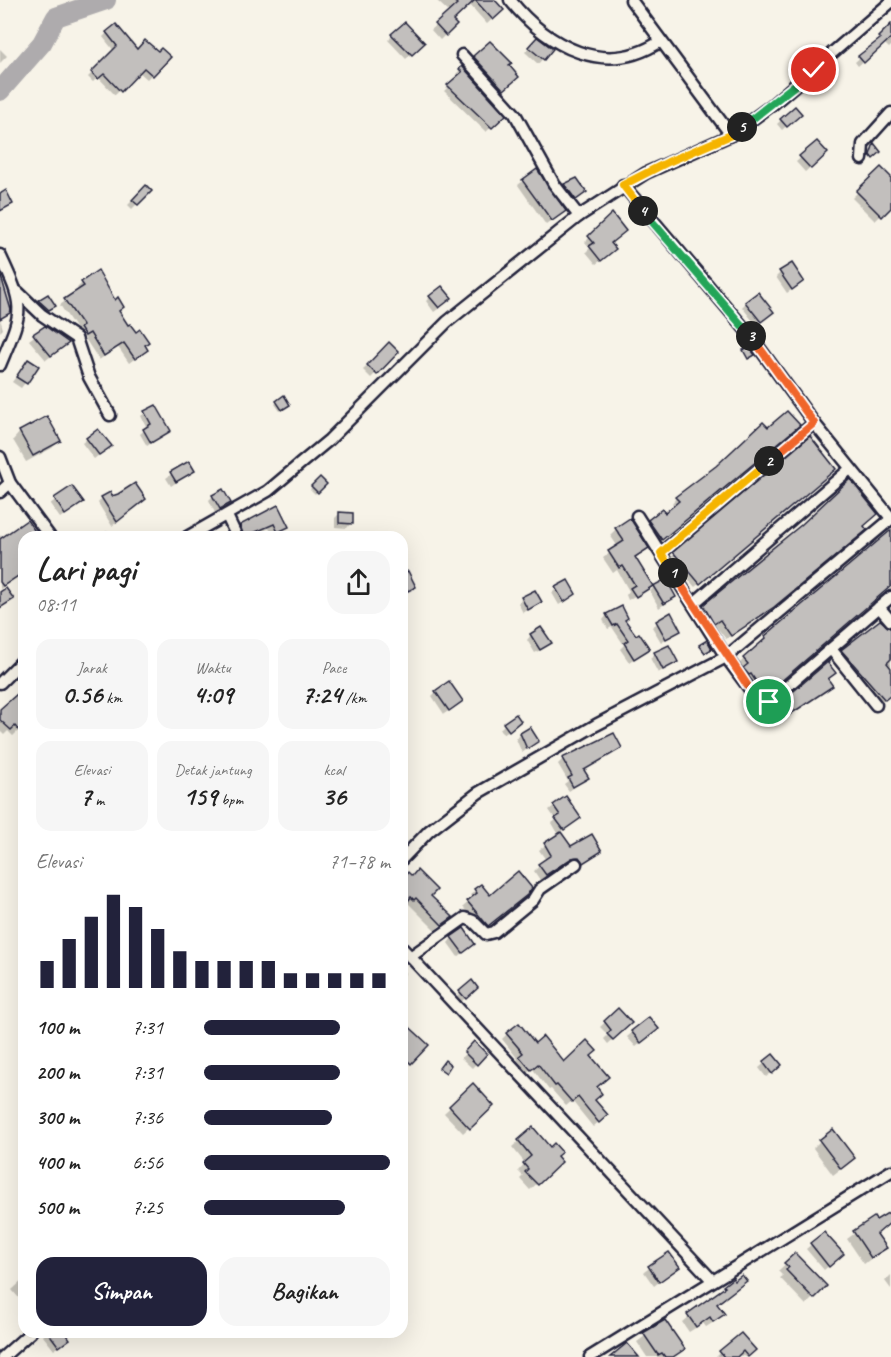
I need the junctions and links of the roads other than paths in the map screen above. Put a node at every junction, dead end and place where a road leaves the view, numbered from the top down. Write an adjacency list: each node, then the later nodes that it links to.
1 (510, 0): 4 (street)
2 (631, 0): 4 (street)
3 (891, 2): 7 (street)
4 (661, 41): 7 (street)
5 (462, 55): 10 (street)
6 (891, 113): 8 (street)
7 (731, 135): 9 (street)
8 (862, 159)
9 (623, 185): 10 (street); 15 (street)
10 (579, 216): 20 (street)
11 (0, 255): 12 (street)
12 (18, 292): 13 (street); 14 (street)
13 (0, 365)
14 (110, 415)
15 (814, 423): 17 (street); 26 (street)
16 (0, 457): 18 (street)
17 (850, 469): 22 (street); 28 (street)
18 (10, 483): 19 (street); 23 (street)
19 (0, 492)
20 (227, 516): 24 (street); 25 (street)
21 (637, 516): 26 (street)
22 (891, 518): 32 (street)
23 (46, 531)
24 (198, 531)
25 (234, 531)
26 (661, 553): 28 (street)
27 (891, 597): 29 (street)
28 (693, 604): 32 (street)
29 (879, 607): 30 (street); 31 (street)
30 (891, 621)
31 (831, 650): 32 (street); 35 (street)
32 (726, 657): 36 (street)
33 (18, 665): 34 (street)
34 (0, 683)
35 (876, 705)
36 (408, 853)
37 (576, 864): 38 (street)
38 (408, 949)
39 (408, 955): 41 (street)
40 (891, 1171): 41 (street)
41 (712, 1280): 44 (street)
42 (24, 1338): 43 (street)
43 (3, 1357)
44 (590, 1357)

